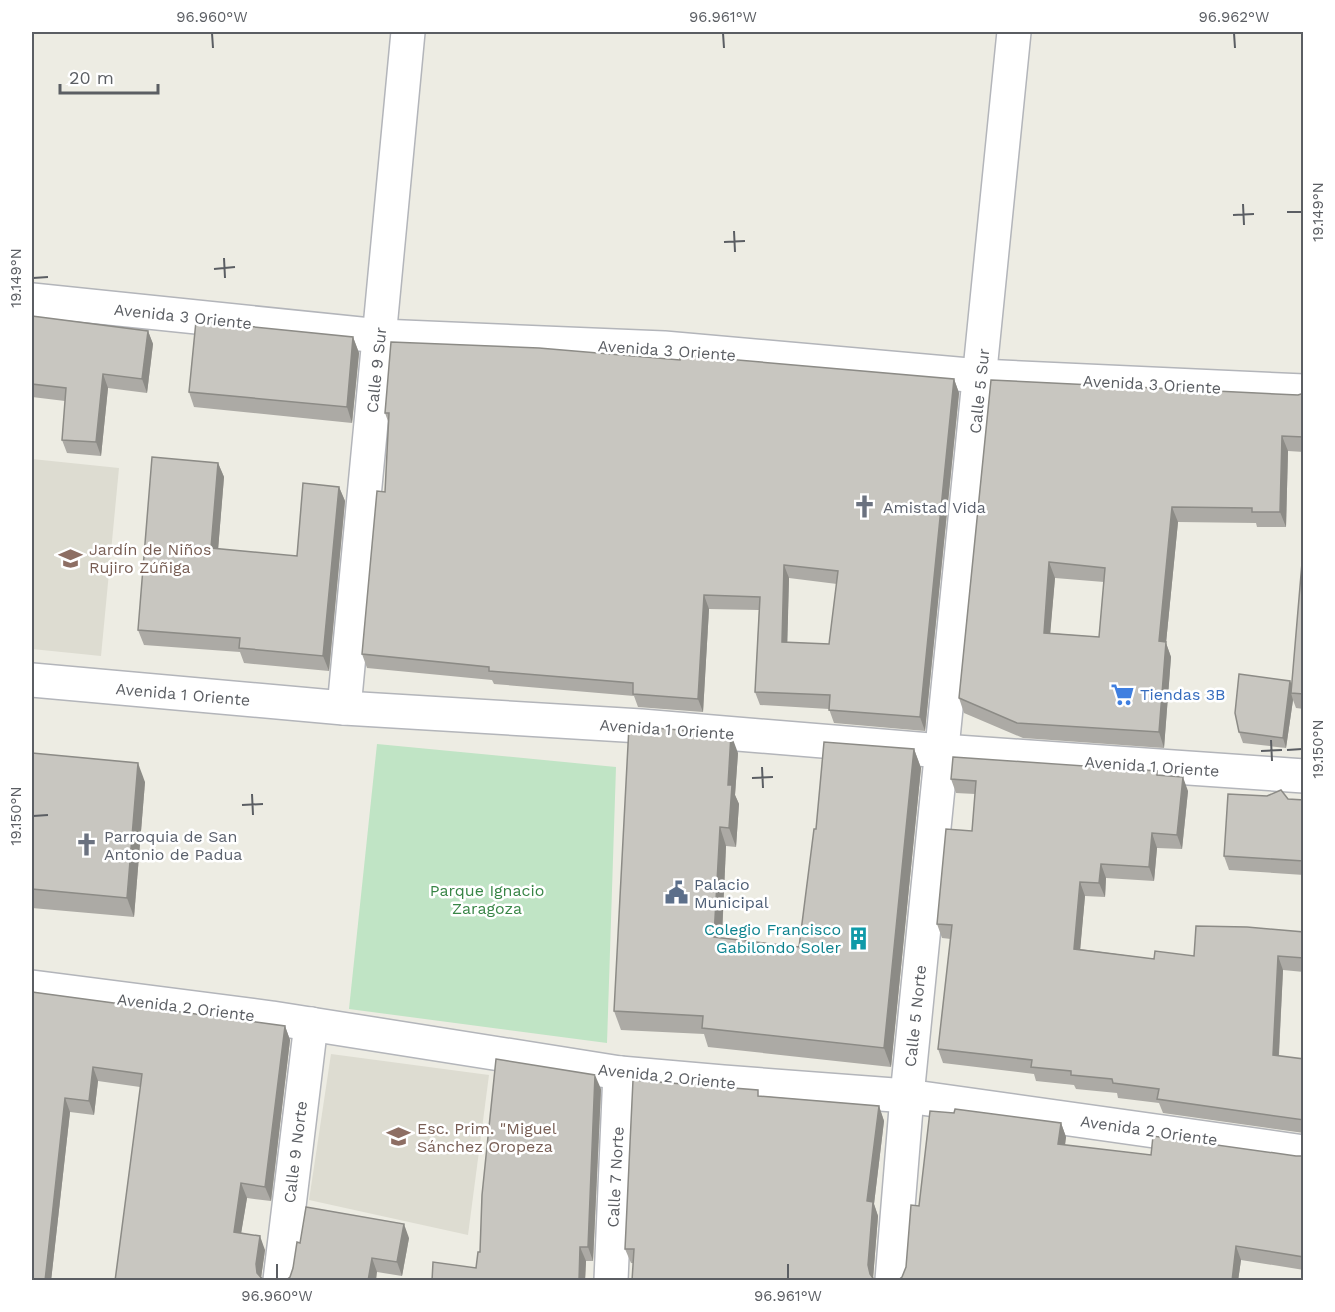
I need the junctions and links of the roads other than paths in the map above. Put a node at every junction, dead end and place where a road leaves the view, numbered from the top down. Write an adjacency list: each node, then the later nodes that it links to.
1 (408, 32): 4 (street, Calle 9 Sur)
2 (1014, 32): 5 (street, Calle 5 Sur)
3 (32, 300): 4 (street, Avenida 3 Oriente)
4 (380, 336): 5 (street, Avenida 3 Oriente); 8 (street, Calle 9 Sur)
5 (980, 376): 6 (street, Avenida 3 Oriente); 9 (street, Calle 5 Sur)
6 (1304, 391)
7 (32, 680): 8 (street, Avenida 1 Oriente)
8 (344, 708): 9 (street, Avenida 1 Oriente)
9 (942, 751): 10 (street, Avenida 1 Oriente); 14 (street, Calle 5 Norte)
10 (1304, 776)
11 (32, 987): 12 (street, Avenida 2 Oriente)
12 (311, 1024): 13 (street, Avenida 2 Oriente); 16 (street, Calle 9 Norte)
13 (620, 1073): 14 (street, Avenida 2 Oriente); 17 (street, Calle 7 Norte)
14 (907, 1096): 15 (street, Avenida 2 Oriente); 18 (street, Calle 5 Norte)
15 (1304, 1152)
16 (280, 1281)
17 (611, 1281)
18 (892, 1281)

